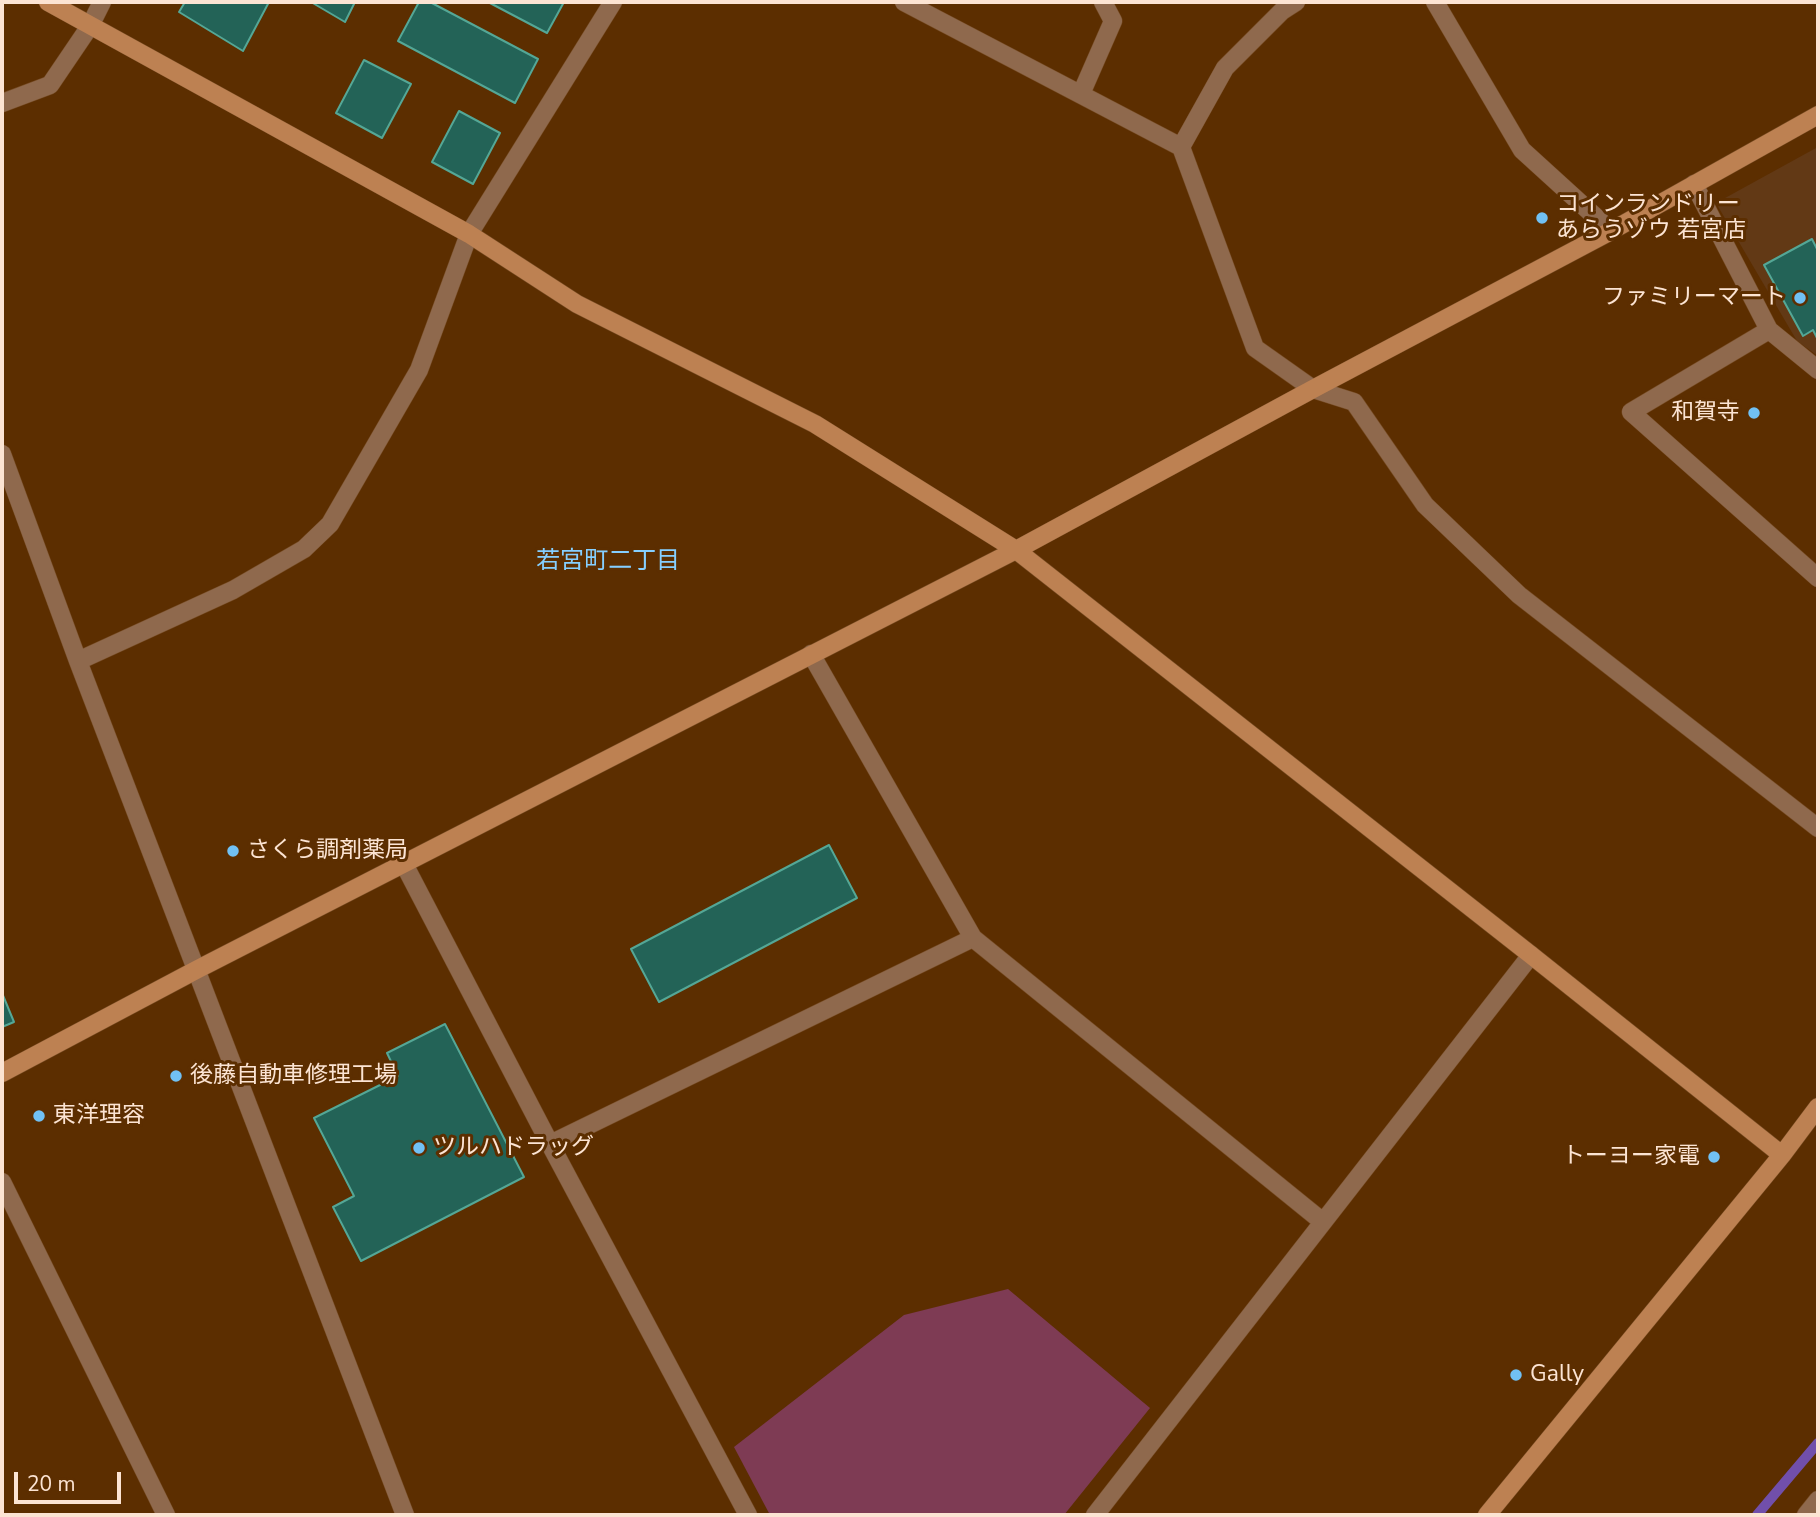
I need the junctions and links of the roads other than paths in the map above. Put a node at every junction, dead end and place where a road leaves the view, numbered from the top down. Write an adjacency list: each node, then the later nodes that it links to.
1 (48, 2): 8 (street)
2 (102, 2): 8 (street)
3 (613, 2): 15 (street)
4 (904, 2): 9 (street)
5 (1104, 2): 9 (street)
6 (1296, 2): 12 (street)
7 (1435, 2): 14 (street)
8 (90, 26): 10 (street); 15 (street)
9 (1081, 94): 12 (street)
10 (2, 103)
11 (1818, 115): 13 (street)
12 (1181, 147): 18 (street)
13 (1694, 184): 14 (street); 16 (street)
14 (1611, 231): 18 (street)
15 (469, 233): 20 (street); 23 (street)
16 (1769, 331): 17 (street); 21 (street)
17 (1818, 370)
18 (1313, 389): 20 (street); 24 (street)
19 (2, 454): 23 (street)
20 (1016, 550): 22 (street); 27 (street)
21 (1818, 578)
22 (811, 654): 25 (street); 26 (street)
23 (78, 661): 28 (street)
24 (1818, 828)
25 (404, 864): 28 (street); 31 (street)
26 (973, 938): 31 (street); 34 (street)
27 (1531, 955): 32 (street); 34 (street)
28 (198, 969): 29 (street); 37 (street)
29 (2, 1073)
30 (1818, 1107): 32 (street)
31 (550, 1144): 38 (street)
32 (1782, 1155): 40 (street)
33 (2, 1182): 36 (street)
34 (1323, 1222): 39 (street)
35 (1818, 1500): 41 (street)
36 (166, 1515)
37 (405, 1515)
38 (748, 1515)
39 (1095, 1515)
40 (1487, 1515)
41 (1806, 1515)

